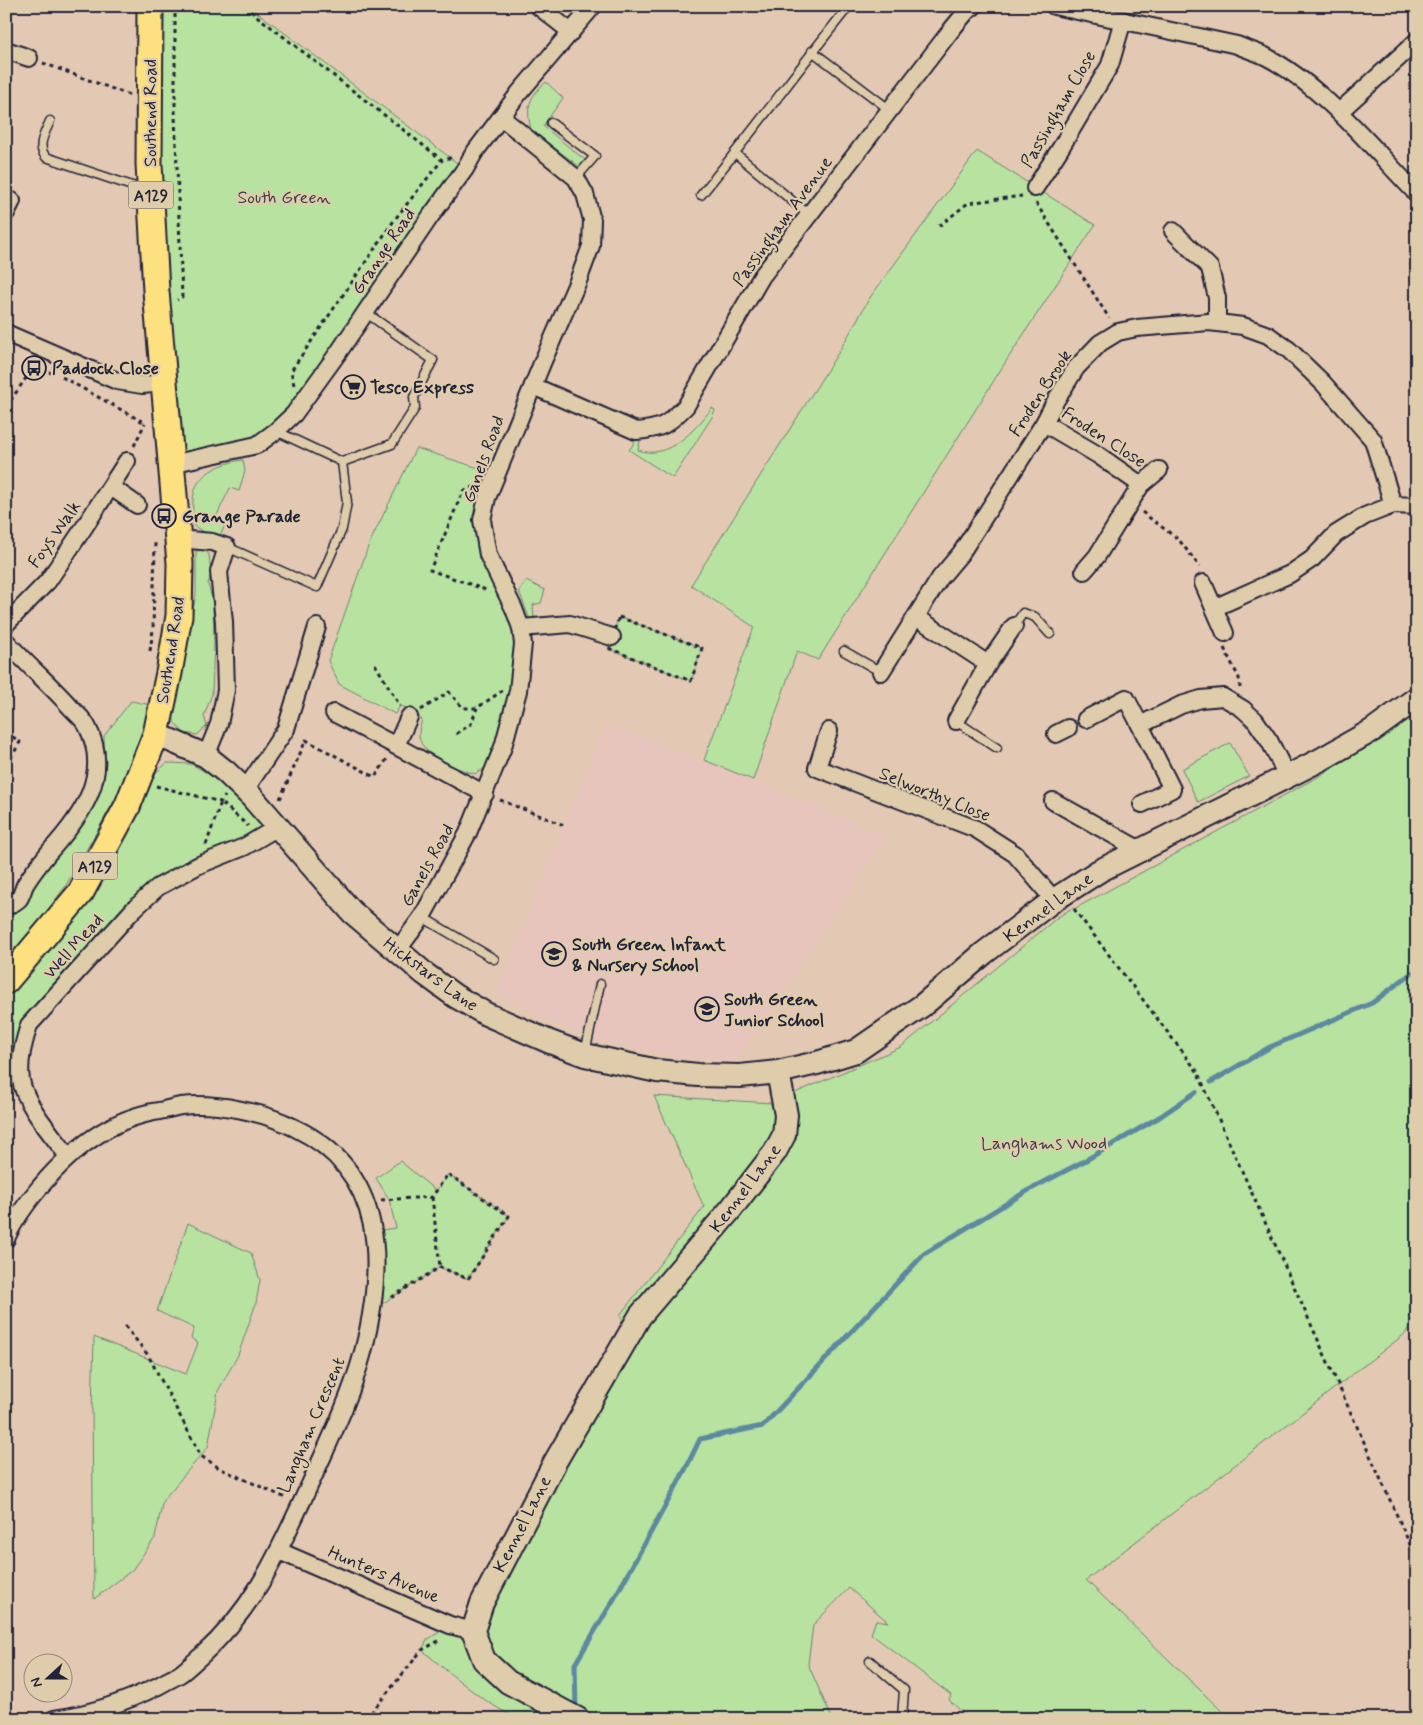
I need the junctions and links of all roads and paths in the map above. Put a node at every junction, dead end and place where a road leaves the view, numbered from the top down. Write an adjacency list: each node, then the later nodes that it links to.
1 (150, 6): 15 (main road, Southend Road / A129)
2 (175, 6): 33 (path)
3 (244, 6): 23 (path)
4 (538, 6): 10 (street)
5 (593, 6): 10 (street, Grange Road)
6 (849, 6): 13 (lane)
7 (974, 6): 16 (street, Passingham Avenue)
8 (1054, 6): 9 (street)
9 (1122, 20): 17 (street); 25 (street, Passingham Close)
10 (571, 32): 18 (street, Grange Road)
11 (1417, 40): 17 (street)
12 (6, 50): 14 (street)
13 (812, 51): 16 (lane); 22 (lane)
14 (28, 58): 15 (path)
15 (150, 102): 26 (main road, Southend Road / A129)
16 (890, 110): 29 (street, Passingham Avenue)
17 (1339, 112): 27 (street)
18 (501, 118): 21 (street, Grange Road); 24 (street, Ganels Road)
19 (50, 121): 26 (lane)
20 (551, 123): 24 (lane)
21 (474, 153): 23 (path); 32 (street, Grange Road)
22 (735, 153): 28 (lane); 29 (lane)
23 (442, 160): 44 (path)
24 (576, 178): 42 (street, Ganels Road)
25 (1030, 191): 30 (path); 35 (path)
26 (151, 193): 33 (main road, Southend Road / A129)
27 (1417, 194)
28 (701, 195)
29 (809, 215): 42 (street, Passingham Avenue)
30 (939, 226)
31 (1173, 231): 34 (street)
32 (365, 312): 44 (street, Grange Road); 49 (lane)
33 (159, 314): 41 (main road, Southend Road / A129)
34 (1217, 322): 35 (street, Froden Brook); 57 (street, Froden Brook)
35 (1118, 332): 46 (street, Froden Brook)
36 (6, 333): 37 (street)
37 (45, 350): 38 (path); 41 (street)
38 (34, 366): 39 (path); 43 (path)
39 (52, 373)
40 (61, 376): 45 (path)
41 (153, 384): 45 (path); 50 (main road, Southend Road / A129)
42 (533, 386): 52 (street, Ganels Road)
43 (6, 407)
44 (299, 408): 47 (street, Grange Road)
45 (145, 423): 48 (path)
46 (1044, 423): 53 (street, Froden Close); 65 (street, Froden Brook)
47 (276, 431): 49 (lane); 50 (street, Grange Road)
48 (127, 460): 54 (street, Foys Walk)
49 (342, 462): 60 (lane)
50 (171, 464): 59 (main road, Southend Road / A129)
51 (1159, 470): 53 (street, Froden Close)
52 (495, 479): 63 (street, Ganels Road); 63 (path)
53 (1142, 485): 55 (street, Froden Close)
54 (111, 487): 56 (street); 66 (street, Foys Walk)
55 (1130, 502): 61 (street, Froden Close); 62 (path)
56 (137, 505)
57 (1393, 505): 58 (street); 64 (street)
58 (1417, 506)
59 (167, 538): 60 (street); 75 (path); 90 (main road, Southend Road / A129)
60 (227, 547): 94 (street)
61 (1084, 572)
62 (1202, 583): 64 (street)
63 (508, 597): 69 (street, Ganels Road)
64 (1214, 608): 70 (street)
65 (916, 617): 77 (street); 78 (street, Froden Brook)
66 (6, 624)
67 (317, 626): 98 (street)
68 (1014, 626): 71 (lane); 77 (street)
69 (521, 628): 72 (street); 79 (street, Ganels Road)
70 (1225, 633): 82 (path)
71 (1050, 634)
72 (612, 637): 72 (path)
73 (6, 640): 108 (street)
74 (844, 651): 78 (lane)
75 (149, 658)
76 (375, 664): 84 (path)
77 (988, 664): 86 (street)
78 (881, 672)
79 (519, 680): 81 (path); 99 (street, Ganels Road)
80 (1417, 698): 96 (street, Kennel Lane)
81 (477, 708): 84 (path); 91 (path)
82 (1243, 709): 87 (street); 96 (street)
83 (334, 713): 92 (street)
84 (409, 717): 92 (street)
85 (1086, 719): 87 (street)
86 (956, 721): 93 (lane)
87 (1140, 726): 102 (street)
88 (828, 731): 107 (street, Selworthy Close)
89 (6, 732): 95 (path)
90 (156, 734): 94 (street, Hickstars Lane); 97 (main road, Southend Road / A129)
91 (456, 734)
92 (396, 746): 99 (street); 104 (path)
93 (997, 748)
94 (206, 756): 98 (street, Hickstars Lane)
95 (6, 760)
96 (1287, 776): 105 (street, Kennel Lane)
97 (137, 782): 101 (path); 112 (main road, Southend Road / A129)
98 (240, 786): 101 (path); 104 (street, Hickstars Lane)
99 (485, 794): 103 (path); 109 (street, Ganels Road)
100 (1053, 801): 105 (street)
101 (221, 802): 104 (path); 106 (path)
102 (1142, 804)
103 (564, 825)
104 (270, 828): 106 (street, Well Mead); 110 (street, Hickstars Lane)
105 (1140, 850): 107 (street, Kennel Lane)
106 (199, 865): 116 (street, Well Mead)
107 (1058, 897): 115 (street, Kennel Lane); 125 (path)
108 (6, 907)
109 (422, 917): 110 (street, Ganels Road); 111 (lane)
110 (397, 951): 114 (street, Hickstars Lane)
111 (494, 959)
112 (6, 981)
113 (600, 984): 114 (lane)
114 (585, 1055): 115 (street, Hickstars Lane)
115 (778, 1072): 126 (street, Kennel Lane)
116 (68, 1156): 118 (street, Langham Crescent); 119 (street, Langham Crescent)
117 (432, 1197): 118 (path); 120 (path); 120 (path)
118 (365, 1200): 121 (street, Langham Crescent)
119 (6, 1240)
120 (440, 1267): 121 (path)
121 (372, 1310): 123 (street, Langham Crescent)
122 (125, 1326): 123 (path)
123 (300, 1505): 124 (street, Langham Crescent)
124 (279, 1551): 126 (street, Hunters Avenue); 128 (street, Langham Crescent)
125 (1417, 1560)
126 (468, 1630): 130 (path); 131 (street)
127 (870, 1661): 132 (lane)
128 (114, 1713): 129 (street, Langham Crescent)
129 (54, 1719)
130 (366, 1719)
131 (578, 1719)
132 (902, 1719)

